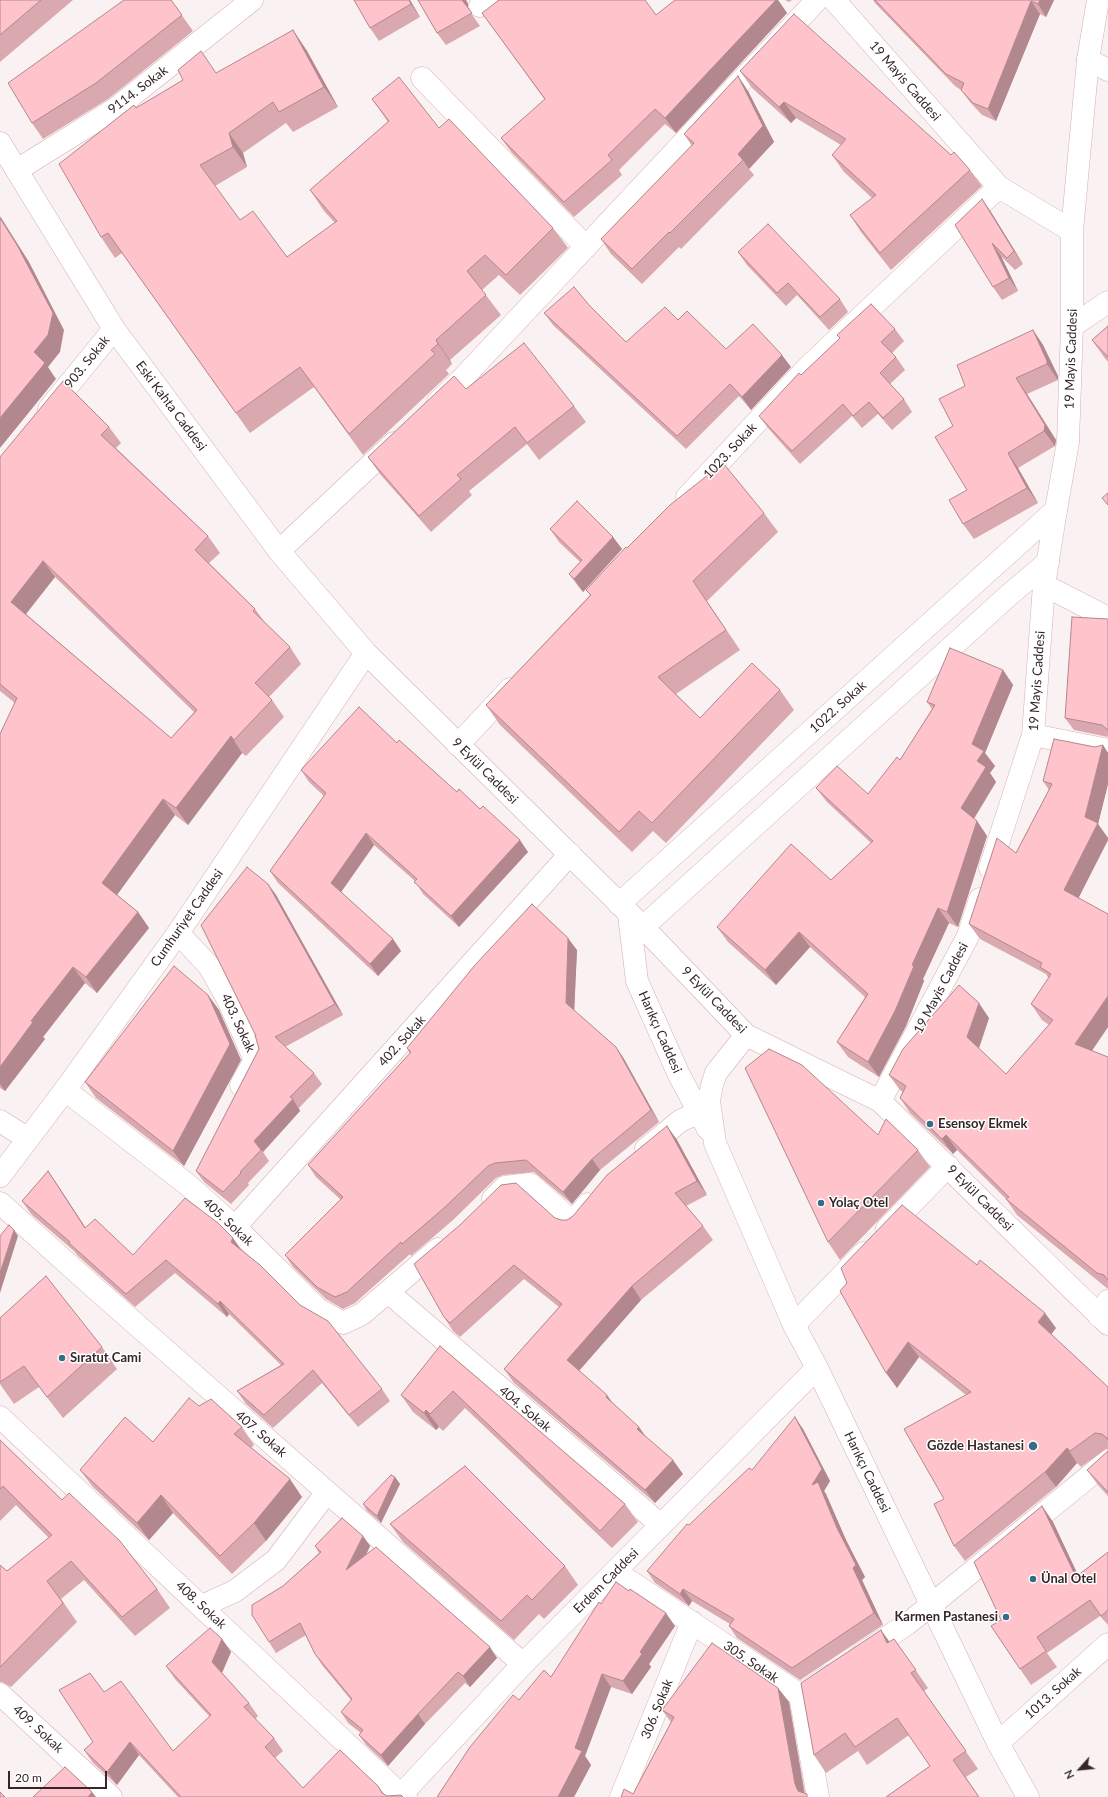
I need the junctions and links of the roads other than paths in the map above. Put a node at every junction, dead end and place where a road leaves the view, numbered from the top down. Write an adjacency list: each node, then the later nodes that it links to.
1 (252, 0): 9 (street, 9114. Sokak)
2 (817, 0): 12 (street)
3 (834, 0): 10 (street, 19 Mayis Caddesi)
4 (1098, 0): 5 (street, 19 Mayis Caddesi)
5 (1088, 60): 6 (street); 11 (street, 19 Mayis Caddesi)
6 (1108, 70)
7 (422, 78): 12 (street)
8 (0, 143): 9 (street, Eski Kahta Caddesi)
9 (17, 170): 15 (street, Eski Kahta Caddesi)
10 (999, 187): 11 (street, 19 Mayis Caddesi); 18 (street, 1023. Sokak)
11 (1072, 231): 14 (street, 19 Mayis Caddesi)
12 (586, 247): 19 (street)
13 (1108, 302): 14 (street)
14 (1072, 326): 17 (street, 19 Mayis Caddesi)
15 (114, 329): 16 (street, 903. Sokak); 19 (street, Eski Kahta Caddesi)
16 (35, 426)
17 (1056, 510): 20 (street, 19 Mayis Caddesi); 29 (street, 1022. Sokak)
18 (674, 511)
19 (280, 551): 23 (street, Eski Kahta Caddesi)
20 (1048, 562): 21 (street, 19 Mayis Caddesi); 29 (street)
21 (1044, 585): 22 (street); 25 (street, 19 Mayis Caddesi)
22 (1108, 618)
23 (366, 653): 26 (street, 9 Eylül Caddesi); 30 (street, Cumhuriyet Caddesi)
24 (523, 675): 26 (street)
25 (1033, 735): 27 (street); 33 (street, 19 Mayis Caddesi)
26 (458, 745): 28 (street, 9 Eylül Caddesi)
27 (1108, 750)
28 (570, 854): 29 (street, 9 Eylül Caddesi); 47 (street, 402. Sokak)
29 (630, 915): 31 (street, 9 Eylül Caddesi); 35 (street, Harıkçı Caddesi)
30 (178, 933): 32 (street, Cumhuriyet Caddesi); 34 (street, 403. Sokak)
31 (746, 1035): 33 (street, 9 Eylül Caddesi); 38 (street, Harıkçı Caddesi)
32 (65, 1090): 37 (street, Cumhuriyet Caddesi); 43 (street, 405. Sokak)
33 (880, 1101): 41 (street, 9 Eylül Caddesi)
34 (233, 1102)
35 (699, 1112): 38 (street, Harıkçı Caddesi); 39 (street)
36 (0, 1121): 37 (street)
37 (28, 1139): 42 (street, Cumhuriyet Caddesi)
38 (715, 1143): 51 (street, Harıkçı Caddesi)
39 (632, 1161)
40 (200, 1164): 43 (street)
41 (948, 1166): 50 (street, 9 Eylül Caddesi); 51 (street)
42 (0, 1176)
43 (188, 1186): 47 (street, 405. Sokak)
44 (603, 1186): 46 (street)
45 (0, 1203): 55 (street, 407. Sokak)
46 (478, 1213)
47 (235, 1227): 49 (street, 405. Sokak)
48 (456, 1234): 49 (street)
49 (388, 1292): 56 (street, 404. Sokak)
50 (1105, 1314)
51 (794, 1325): 52 (street, Harıkçı Caddesi)
52 (817, 1368): 56 (street, Erdem Caddesi); 58 (street, Harıkçı Caddesi)
53 (0, 1418): 59 (street, 408. Sokak)
54 (1108, 1461): 58 (street)
55 (327, 1492): 59 (street); 62 (street, 407. Sokak)
56 (661, 1525): 57 (street, Erdem Caddesi)
57 (616, 1572): 60 (street, 305. Sokak); 62 (street, Erdem Caddesi)
58 (931, 1605): 64 (street); 65 (street, Harıkçı Caddesi)
59 (202, 1606): 66 (street, 408. Sokak)
60 (692, 1622): 64 (street, 305. Sokak); 68 (street, 306. Sokak)
61 (1108, 1644): 65 (street, 1013. Sokak)
62 (522, 1664): 66 (street, Erdem Caddesi)
63 (0, 1694): 67 (street, 409. Sokak)
64 (800, 1695): 69 (street)
65 (998, 1743): 70 (street, Harıkçı Caddesi)
66 (402, 1796)
67 (111, 1797)
68 (621, 1797)
69 (818, 1797)
70 (1028, 1797)

